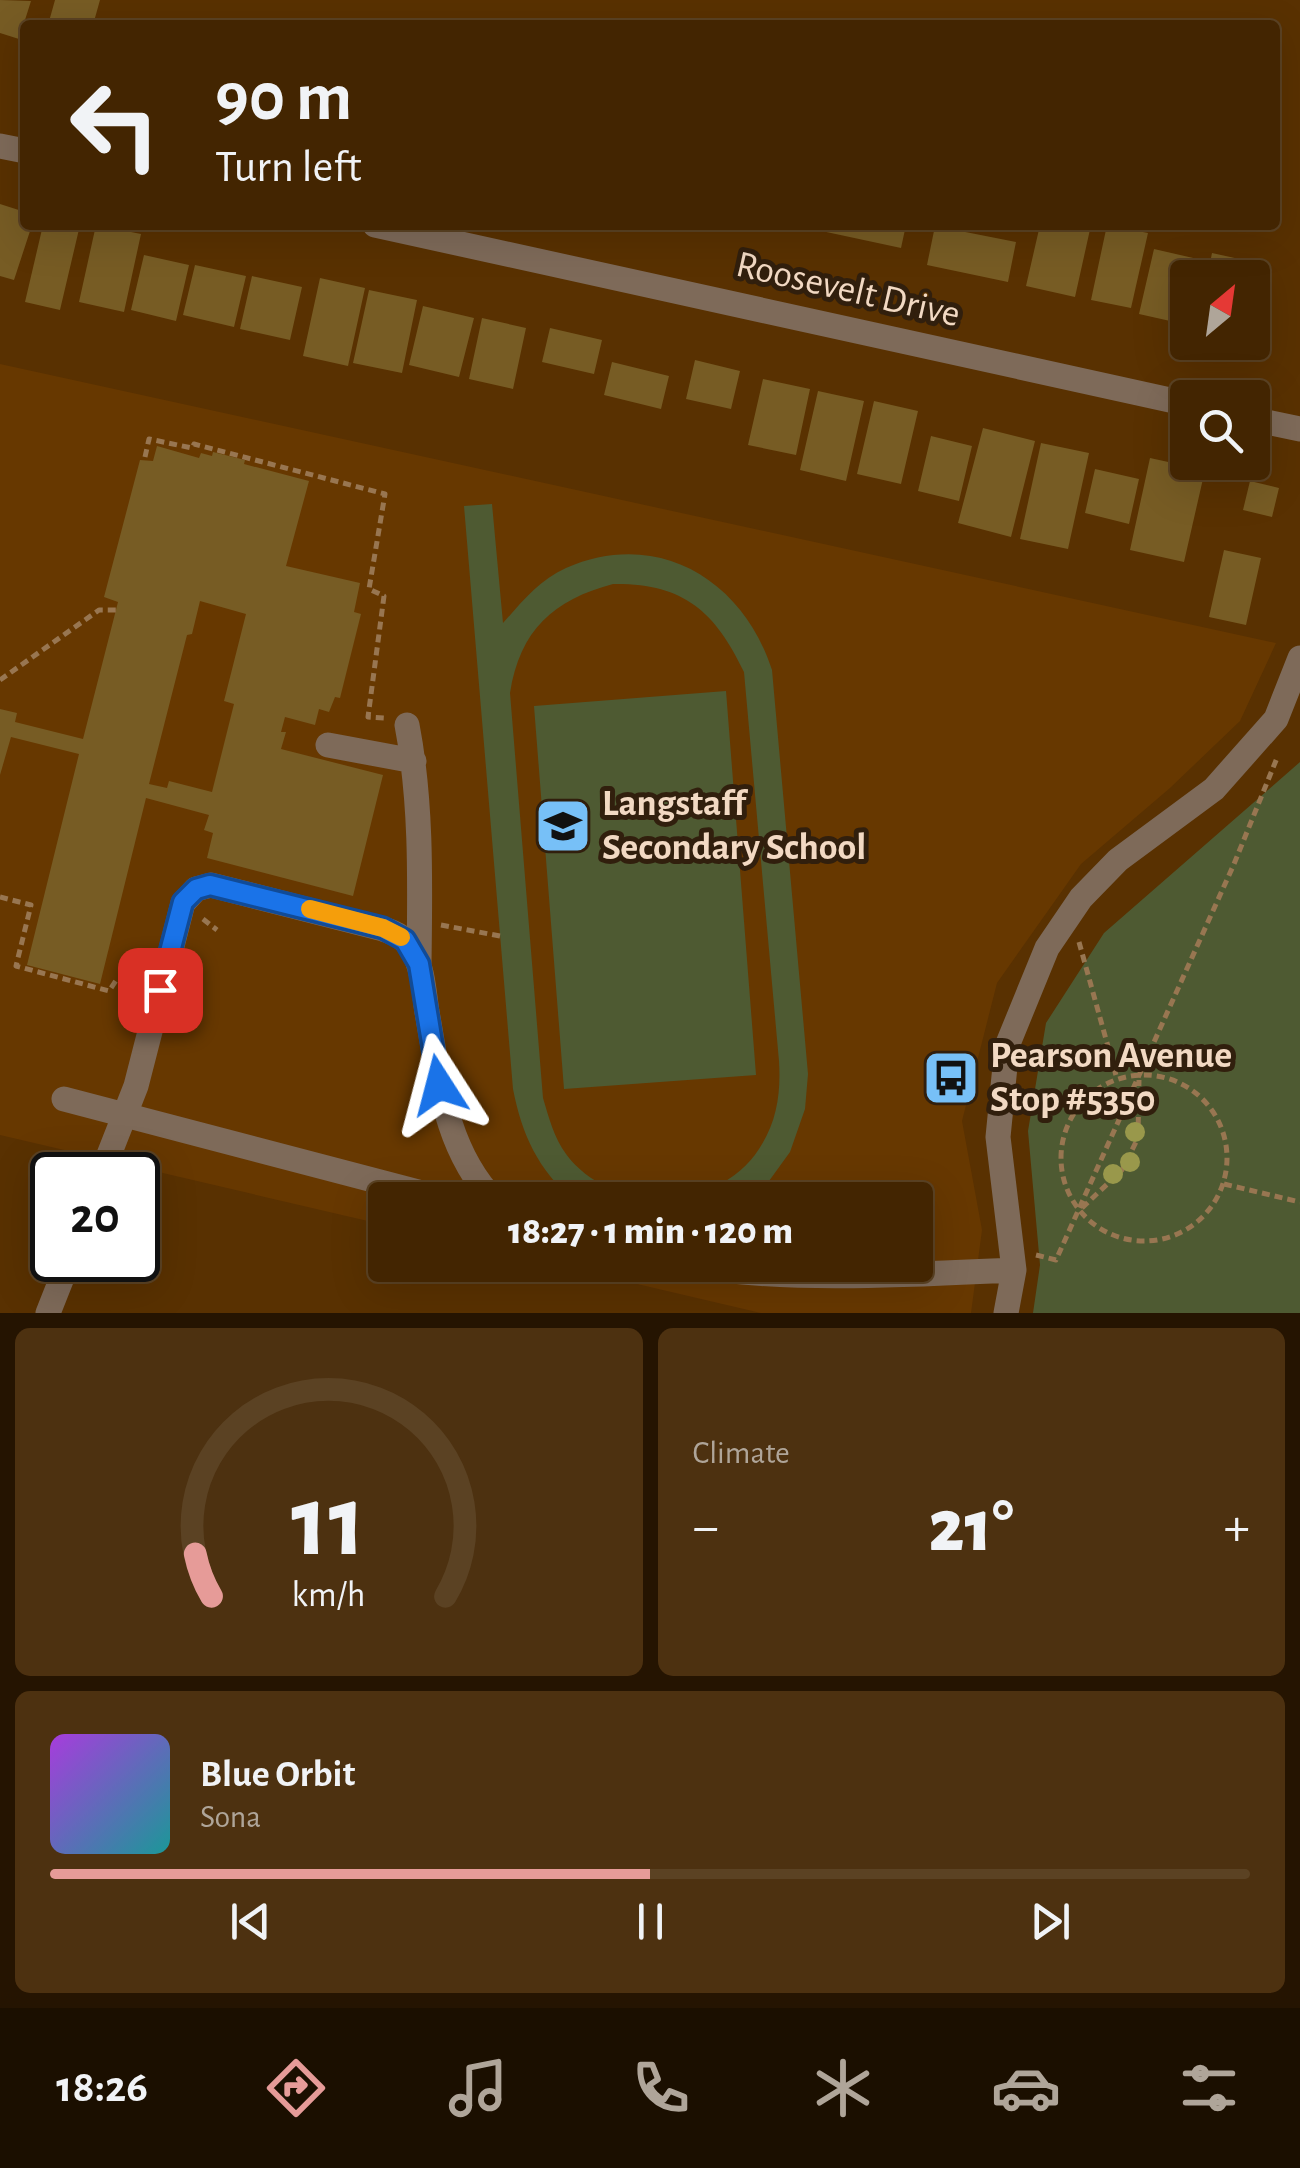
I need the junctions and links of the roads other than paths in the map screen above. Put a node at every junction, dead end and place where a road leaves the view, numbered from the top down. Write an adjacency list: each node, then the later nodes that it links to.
1 (397, 230): 2 (street, Roosevelt Drive)
2 (1170, 400)
3 (1270, 422): 4 (street)
4 (1300, 429)
5 (1300, 658): 15 (street)
6 (407, 725): 8 (street)
7 (328, 744): 8 (street)
8 (414, 761): 9 (street)
9 (419, 964): 11 (street); 14 (street)
10 (64, 1099): 11 (street)
11 (125, 1112): 12 (street); 13 (street)
12 (110, 1152)
13 (379, 1182)
14 (480, 1182)
15 (1024, 1262): 16 (street); 19 (street)
16 (933, 1269)
17 (60, 1282): 18 (street)
18 (48, 1313)
19 (1006, 1313)

